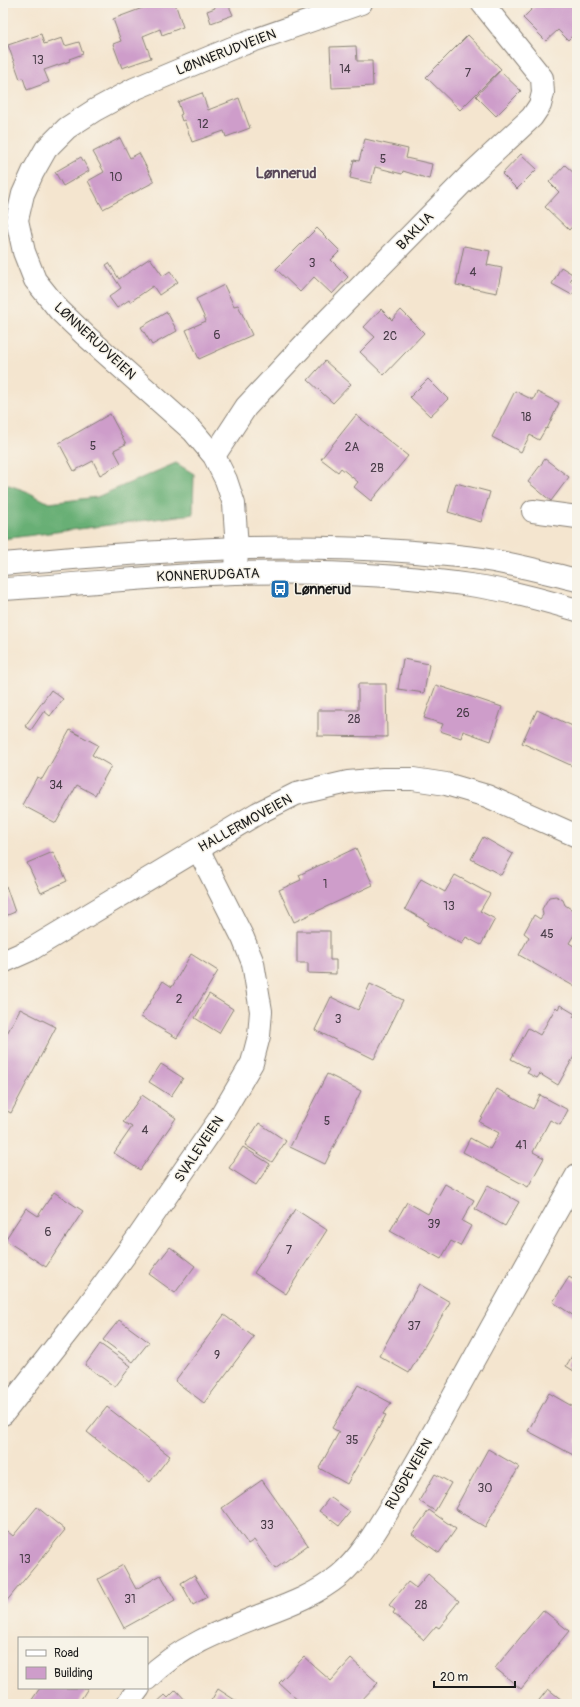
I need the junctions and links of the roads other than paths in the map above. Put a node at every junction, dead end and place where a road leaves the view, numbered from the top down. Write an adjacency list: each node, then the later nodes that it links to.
1 (361, 3): 3 (street, LØNNERUDVEIEN)
2 (482, 3): 4 (street, BAKLIA)
3 (10, 221): 4 (street, LØNNERUDVEIEN)
4 (214, 456): 7 (street, LØNNERUDVEIEN)
5 (533, 511): 6 (street)
6 (577, 517)
7 (236, 548): 8 (street, KONNERUDGATA); 9 (street, LØNNERUDVEIEN); 10 (street, KONNERUDGATA)
8 (3, 564)
9 (236, 573): 11 (street, KONNERUDGATA); 12 (street, KONNERUDGATA)
10 (577, 580)
11 (3, 589)
12 (577, 610)
13 (577, 836): 14 (street, HALLERMOVEIEN)
14 (198, 849): 15 (street, HALLERMOVEIEN); 17 (street, SVALEVEIEN)
15 (3, 962)
16 (577, 1175): 18 (street, RUGDEVEIEN)
17 (3, 1414)
18 (148, 1679)
19 (138, 1689): 20 (street)
20 (127, 1704)

